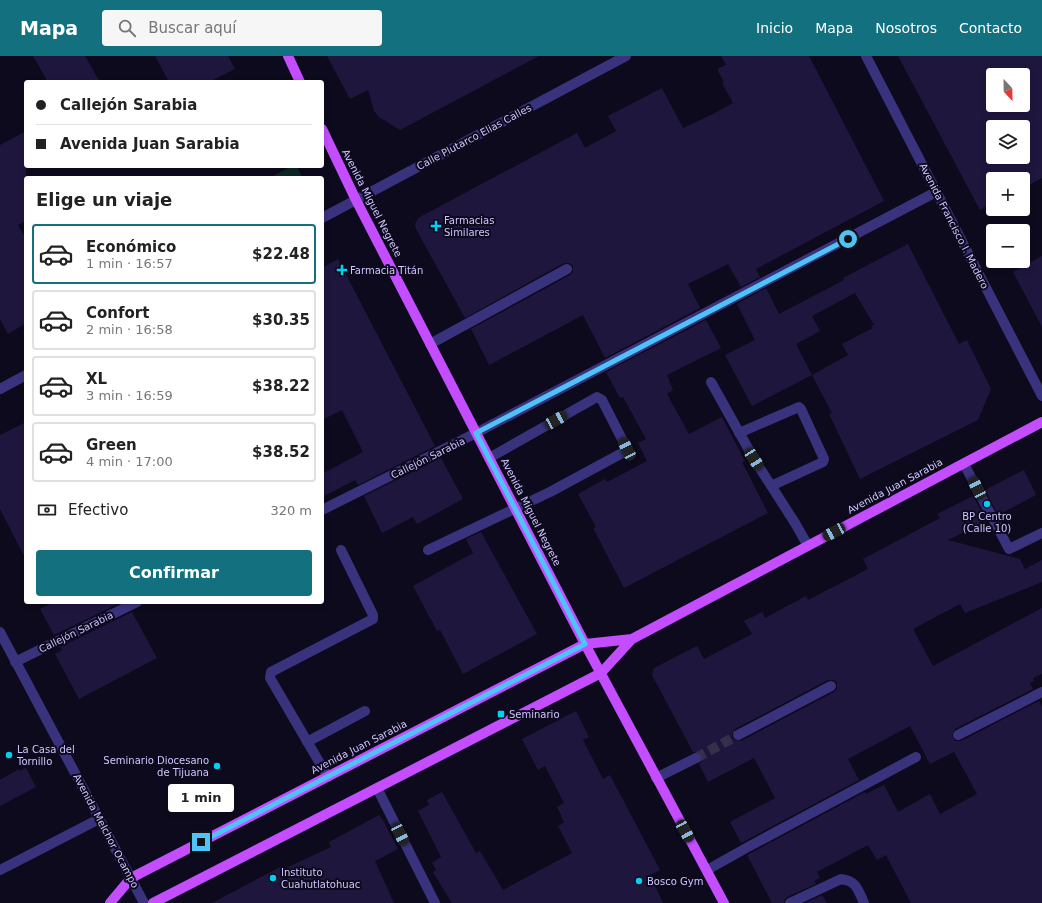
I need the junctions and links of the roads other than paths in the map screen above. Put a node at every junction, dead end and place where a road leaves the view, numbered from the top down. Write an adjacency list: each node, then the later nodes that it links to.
1 (288, 56): 4 (main road)
2 (626, 56): 7 (street, Calle Plutarco Elias Calles)
3 (866, 56): 6 (street, Avenida Francisco I. Madero)
4 (299, 80)
5 (324, 133): 7 (main road, Avenida Miguel Negrete)
6 (936, 192): 14 (street, Avenida Francisco I. Madero); 16 (street, Callejón Sarabia)
7 (356, 200): 8 (street, Calle Plutarco Elias Calles); 10 (main road, Avenida Miguel Negrete)
8 (324, 217)
9 (567, 269): 10 (street)
10 (430, 344): 16 (main road, Avenida Miguel Negrete)
11 (24, 376): 13 (street)
12 (711, 382): 17 (street)
13 (0, 389)
14 (1042, 396)
15 (1042, 422): 19 (main road, Avenida Juan Sarabia)
16 (476, 433): 18 (main road, Avenida Miguel Negrete); 21 (street, Callejón Sarabia)
17 (739, 433): 20 (street); 20 (street)
18 (489, 458): 22 (main road, Avenida Miguel Negrete); 22 (street)
19 (964, 464): 23 (street); 24 (main road, Avenida Juan Sarabia)
20 (771, 486): 24 (street)
21 (324, 509)
22 (516, 509): 26 (street); 30 (main road, Avenida Miguel Negrete)
23 (1042, 533)
24 (808, 546): 29 (main road, Avenida Juan Sarabia)
25 (341, 550): 38 (street)
26 (428, 550)
27 (133, 604): 31 (street, Callejón Sarabia)
28 (0, 632): 31 (street, Avenida Melchor Ocampo)
29 (632, 639): 30 (main road, Avenida Juan Sarabia); 32 (main road, Avenida Juan Sarabia)
30 (585, 644): 32 (main road, Avenida Miguel Negrete); 41 (main road, Avenida Juan Sarabia)
31 (15, 662): 44 (street, Avenida Melchor Ocampo)
32 (601, 674): 42 (main road, Avenida Miguel Negrete); 43 (main road, Avenida Juan Sarabia)
33 (831, 686): 36 (street)
34 (1042, 692): 37 (street)
35 (365, 711): 38 (street)
36 (738, 735)
37 (958, 735)
38 (307, 742): 41 (street)
39 (916, 757): 46 (street)
40 (696, 758): 42 (street)
41 (328, 777): 47 (main road, Avenida Juan Sarabia)
42 (656, 778): 46 (main road, Avenida Miguel Negrete)
43 (377, 788): 50 (main road, Avenida Juan Sarabia); 51 (street)
44 (99, 819): 45 (street); 47 (street, Avenida Melchor Ocampo)
45 (0, 870)
46 (707, 870): 52 (main road, Avenida Miguel Negrete)
47 (131, 878): 48 (main road, Avenida Juan Sarabia); 49 (street, Avenida Melchor Ocampo)
48 (110, 903)
49 (144, 903)
50 (153, 903)
51 (435, 903)
52 (724, 903)
53 (790, 903): 54 (street)
54 (864, 903)

